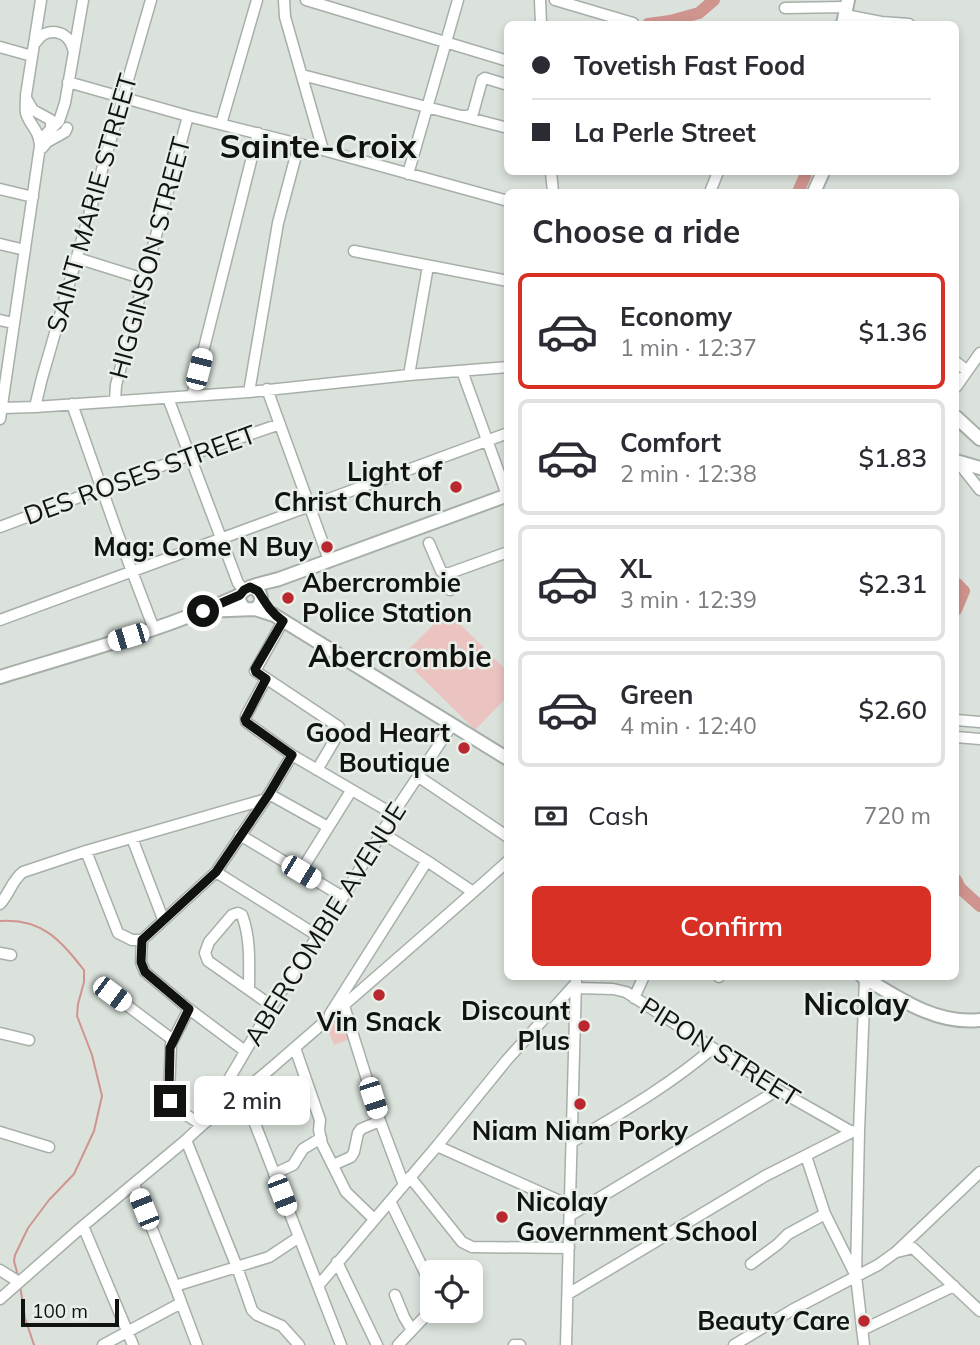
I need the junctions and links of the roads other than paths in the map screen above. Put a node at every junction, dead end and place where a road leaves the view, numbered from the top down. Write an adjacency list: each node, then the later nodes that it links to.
1 (41, 0): 16 (street)
2 (83, 0): 18 (street)
3 (151, 0): 25 (street, SAINT MARIE STREET)
4 (257, 0): 31 (street)
5 (284, 0): 21 (street)
6 (306, 0): 15 (street)
7 (458, 0): 15 (street)
8 (540, 0): 12 (street)
9 (555, 0): 13 (street)
10 (785, 8): 11 (street)
11 (845, 12): 14 (street)
12 (541, 21)
13 (626, 21)
14 (877, 21)
15 (446, 43): 20 (street); 27 (street)
16 (34, 44): 18 (street); 19 (street)
17 (0, 47): 19 (street)
18 (74, 49): 22 (street)
19 (32, 56): 24 (street)
20 (504, 60)
21 (302, 75): 27 (street); 38 (street)
22 (68, 82): 25 (street); 26 (street)
23 (504, 84): 30 (street)
24 (26, 95): 28 (street); 34 (street)
25 (123, 98): 29 (street); 46 (street, SAINT MARIE STREET)
26 (65, 103): 28 (street); 34 (street)
27 (429, 107): 30 (street); 39 (street)
28 (43, 116): 34 (street); 34 (street)
29 (188, 116): 31 (street); 48 (street, HIGGINSON STREET)
30 (463, 116): 32 (street)
31 (221, 124): 35 (street)
32 (504, 127)
33 (67, 128): 37 (street)
34 (43, 130): 37 (street)
35 (258, 133): 36 (street); 61 (street)
36 (299, 144): 38 (street); 60 (street)
37 (39, 148): 41 (street)
38 (323, 150): 39 (street)
39 (408, 174): 42 (street)
40 (0, 189): 41 (street)
41 (33, 197): 44 (street)
42 (504, 200)
43 (0, 244): 44 (street)
44 (25, 250): 51 (street)
45 (354, 251): 47 (street)
46 (77, 258): 48 (street); 65 (street, SAINT MARIE STREET)
47 (428, 266): 49 (street); 57 (street)
48 (144, 279): 63 (street, HIGGINSON STREET)
49 (504, 280)
50 (0, 320): 51 (street)
51 (13, 323): 66 (street)
52 (980, 353): 55 (street)
53 (959, 364): 55 (street)
54 (504, 368): 56 (street)
55 (966, 370): 58 (street)
56 (462, 371): 57 (street); 71 (street)
57 (410, 375): 59 (street)
58 (959, 382)
59 (267, 390): 60 (street); 68 (street)
60 (249, 392): 61 (street)
61 (192, 396): 62 (street)
62 (168, 398): 63 (street); 72 (street)
63 (115, 401): 64 (street)
64 (72, 404): 65 (street); 77 (street)
65 (35, 407): 66 (street)
66 (1, 416)
67 (959, 420): 70 (main road)
68 (280, 424): 72 (street, DES ROSES STREET); 80 (street)
69 (504, 434): 71 (street)
70 (980, 439)
71 (487, 440): 76 (street); 80 (street)
72 (190, 455): 77 (street, DES ROSES STREET); 82 (street)
73 (959, 462): 75 (main road)
74 (959, 465): 78 (street)
75 (980, 467)
76 (504, 487)
77 (102, 488): 81 (street, DES ROSES STREET); 86 (street)
78 (980, 490)
79 (504, 496): 85 (main road)
80 (310, 505): 82 (street); 85 (street)
81 (0, 527)
82 (221, 538): 86 (street); 90 (street)
83 (429, 543): 87 (street)
84 (504, 553): 87 (street)
85 (329, 560): 88 (main road)
86 (133, 571): 91 (street); 92 (street)
87 (447, 575): 89 (street)
88 (276, 582): 90 (main road); 90 (main road)
89 (450, 590)
90 (258, 603): 92 (main road); 94 (street); 97 (main road)
91 (0, 620)
92 (154, 629): 93 (main road)
93 (0, 677)
94 (266, 679): 100 (street); 102 (street)
95 (959, 720): 96 (street)
96 (980, 722)
97 (452, 725): 101 (main road); 103 (street, ABERCOMBIE AVENUE)
98 (959, 737): 99 (street)
99 (980, 739)
100 (292, 755): 102 (street); 105 (street)
101 (504, 756)
102 (317, 770): 104 (street)
103 (419, 777): 106 (street, ABERCOMBIE AVENUE); 109 (street)
104 (351, 790): 106 (street); 107 (street)
105 (266, 797): 107 (street); 110 (street); 111 (street)
106 (393, 814): 108 (street, ABERCOMBIE AVENUE)
107 (328, 827): 116 (street)
108 (383, 833): 113 (street); 118 (street, ABERCOMBIE AVENUE)
109 (504, 834)
110 (240, 835): 115 (street); 116 (street)
111 (132, 838): 112 (street); 120 (street)
112 (86, 851): 119 (street); 122 (street)
113 (427, 861): 117 (street); 135 (street)
114 (504, 865): 117 (street)
115 (216, 872): 120 (street); 121 (street)
116 (301, 872): 118 (street)
117 (473, 892): 133 (street)
118 (343, 897): 121 (street, ABERCOMBIE AVENUE)
119 (0, 904)
120 (163, 919): 122 (street)
121 (318, 936): 132 (street, ABERCOMBIE AVENUE)
122 (142, 940): 134 (street)
123 (0, 953): 124 (street)
124 (11, 955)
125 (642, 980): 131 (street)
126 (863, 980): 147 (street)
127 (868, 980): 136 (main road)
128 (577, 982): 131 (street, PIPON STREET); 151 (street); 152 (street)
129 (248, 989): 129 (street); 132 (street)
130 (112, 994): 139 (street)
131 (634, 998): 141 (street, PIPON STREET)
132 (272, 1006): 142 (street, ABERCOMBIE AVENUE)
133 (344, 1006): 135 (street); 145 (street)
134 (189, 1009): 139 (street); 142 (street)
135 (326, 1020): 140 (street)
136 (980, 1020)
137 (0, 1033): 138 (street)
138 (29, 1040)
139 (173, 1040): 146 (street)
140 (295, 1048): 144 (street); 149 (street)
141 (713, 1048): 143 (street, PIPON STREET); 151 (street)
142 (245, 1051): 146 (street, ABERCOMBIE AVENUE)
143 (778, 1090): 147 (street, PIPON STREET); 161 (street)
144 (243, 1093): 146 (street); 157 (street)
145 (380, 1121): 155 (street); 158 (street)
146 (201, 1125): 150 (street)
147 (855, 1131): 154 (street); 173 (street)
148 (0, 1132): 153 (street)
149 (321, 1138): 155 (street); 157 (street)
150 (186, 1140): 159 (street); 171 (street)
151 (572, 1142): 161 (street)
152 (437, 1146): 158 (street); 161 (street)
153 (48, 1147)
154 (806, 1156): 162 (street); 178 (street)
155 (332, 1165): 163 (street)
156 (980, 1172): 167 (street)
157 (274, 1174): 165 (street)
158 (407, 1181): 160 (street); 166 (street)
159 (134, 1184): 164 (street); 175 (street)
160 (390, 1201): 163 (street); 169 (street)
161 (571, 1211): 166 (street)
162 (825, 1214): 170 (street); 173 (street)
163 (374, 1219): 168 (street)
164 (83, 1226): 174 (street); 186 (street)
165 (299, 1237): 171 (street); 176 (street)
166 (569, 1248): 178 (street)
167 (896, 1252): 173 (street); 177 (street)
168 (337, 1262): 176 (street); 192 (street)
169 (420, 1262)
170 (751, 1264)
171 (237, 1267): 175 (street); 190 (street)
172 (0, 1270): 174 (street)
173 (856, 1277): 185 (street); 197 (street)
174 (23, 1278): 180 (street)
175 (175, 1286): 181 (street)
176 (318, 1286): 191 (street)
177 (954, 1286): 182 (street); 185 (street)
178 (568, 1294): 196 (street)
179 (395, 1295): 184 (street)
180 (0, 1299)
181 (181, 1303): 186 (street); 189 (street)
182 (980, 1311)
183 (420, 1322): 184 (street)
184 (412, 1330): 193 (street)
185 (862, 1331): 198 (street)
186 (128, 1332): 187 (street); 188 (street)
187 (103, 1345)
188 (133, 1345)
189 (197, 1345)
190 (299, 1345)
191 (341, 1345)
192 (377, 1345)
193 (398, 1345)
194 (514, 1345): 195 (street)
195 (520, 1345)
196 (566, 1345)
197 (734, 1345)
198 (864, 1345)

